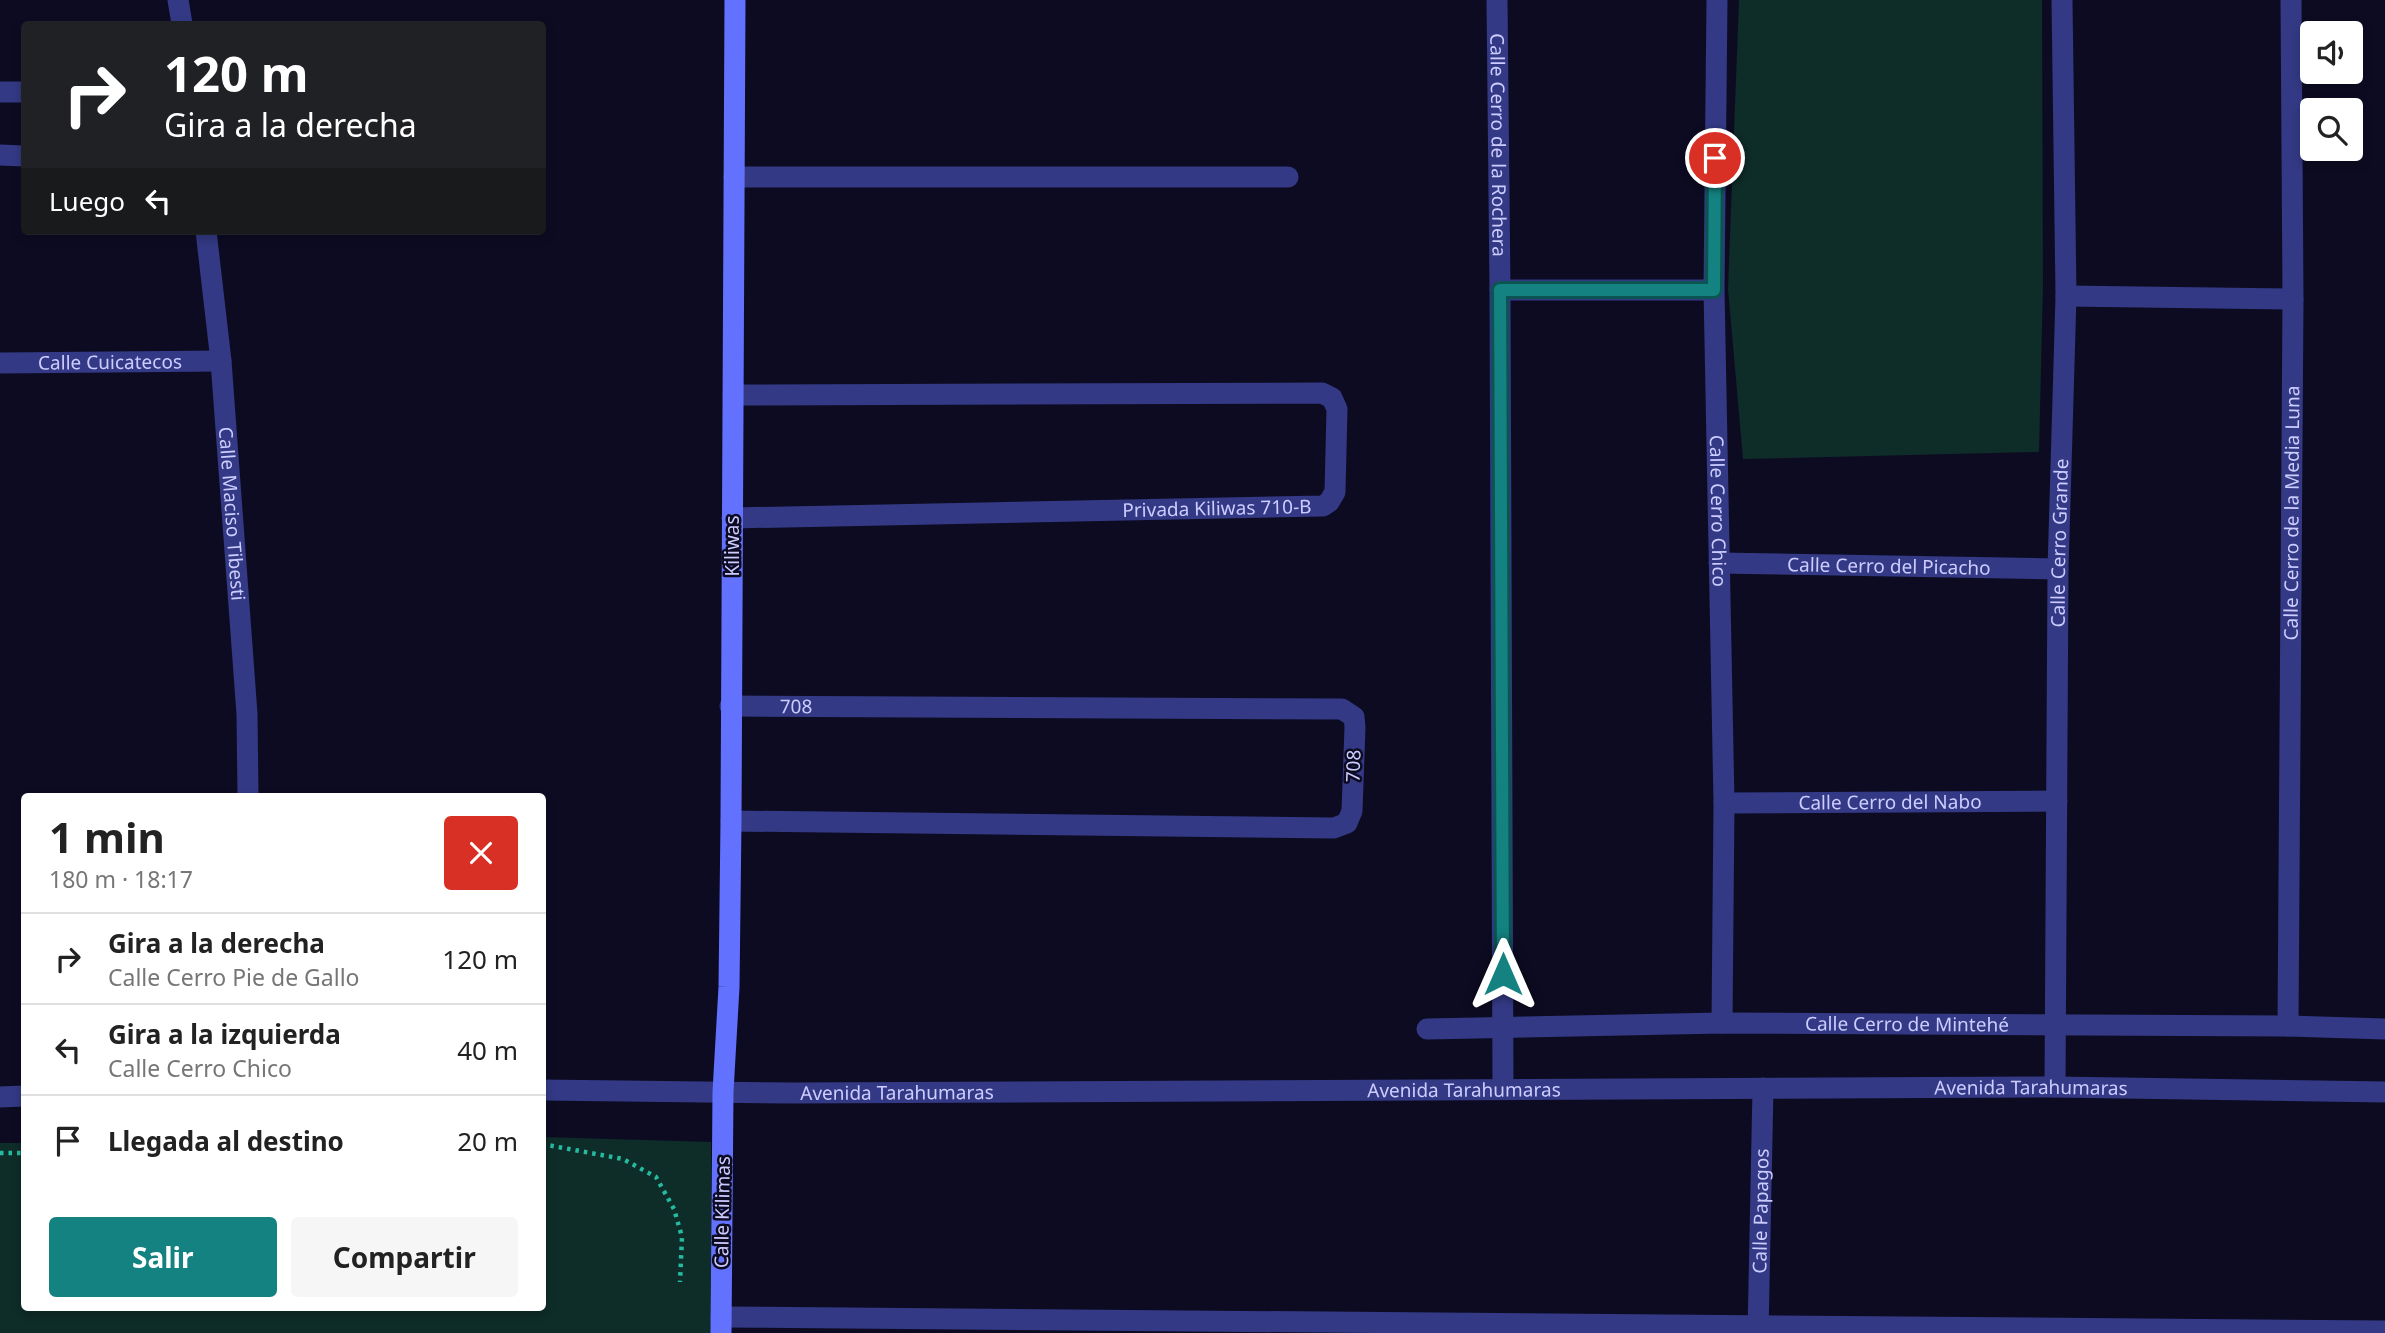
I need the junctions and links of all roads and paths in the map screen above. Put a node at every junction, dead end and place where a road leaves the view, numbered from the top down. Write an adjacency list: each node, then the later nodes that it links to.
1 (178, 0): 7 (street)
2 (735, 0): 12 (street, Kiliwas)
3 (1497, 0): 15 (street, Calle Cerro de la Rochera)
4 (1717, 0): 16 (street, Calle Cerro Chico)
5 (2062, 0): 17 (street, Calle Cerro Grande)
6 (2291, 0): 18 (street, Calle Cerro de la Media Luna)
7 (182, 21)
8 (0, 92): 9 (street)
9 (21, 92)
10 (0, 155): 11 (street)
11 (21, 156)
12 (734, 177): 13 (street); 21 (street, Kiliwas)
13 (1288, 177)
14 (206, 235): 19 (street, Calle Maciso Tibesti)
15 (1500, 290): 16 (street); 34 (street, Calle Cerro de la Rochera)
16 (1714, 290): 23 (street, Calle Cerro Chico)
17 (2066, 296): 18 (street); 24 (street, Calle Cerro Grande)
18 (2293, 299): 32 (street, Calle Cerro de la Media Luna)
19 (221, 361): 20 (street, Calle Cuicatecos); 26 (street, Calle Maciso Tibesti)
20 (0, 363)
21 (733, 395): 22 (street, Kiliwas); 22 (street, Privada Kiliwas 710-B)
22 (732, 518): 25 (street, Kiliwas)
23 (1719, 564): 24 (street, Calle Cerro del Picacho); 28 (street, Calle Cerro Chico)
24 (2058, 569): 27 (street, Calle Cerro Grande)
25 (730, 706): 29 (street, Kiliwas); 29 (street, 708)
26 (248, 793)
27 (2057, 801): 28 (street, Calle Cerro del Nabo); 31 (street, Calle Cerro Grande)
28 (1724, 803): 30 (street, Calle Cerro Chico)
29 (732, 821): 41 (street, Kiliwas)
30 (1722, 1024): 31 (street, Calle Cerro de Mintehé); 34 (street, Calle Cerro de Mintehé)
31 (2057, 1024): 32 (street, Calle Cerro de Mintehé); 36 (street, Calle Cerro Grande)
32 (2288, 1026): 35 (street, Calle Cerro de Mintehé)
33 (1427, 1029): 34 (street, Calle Cerro de Mintehé)
34 (1503, 1029): 38 (street, Calle Cerro de la Rochera)
35 (2385, 1029)
36 (2055, 1087): 37 (street, Avenida Tarahumaras); 40 (street, Avenida Tarahumaras)
37 (1763, 1088): 38 (street, Avenida Tarahumaras); 49 (street, Calle Papagos)
38 (1503, 1089): 41 (street, Avenida Tarahumaras)
39 (546, 1090): 41 (street, Avenida Tarahumaras)
40 (2385, 1091)
41 (723, 1092): 48 (street, Calle Kilimas)
42 (21, 1096): 43 (street)
43 (0, 1097)
44 (546, 1145): 47 (path)
45 (0, 1153): 46 (path)
46 (21, 1153)
47 (680, 1282)
48 (721, 1325): 49 (street)
49 (1758, 1329): 50 (street)
50 (2385, 1331)

